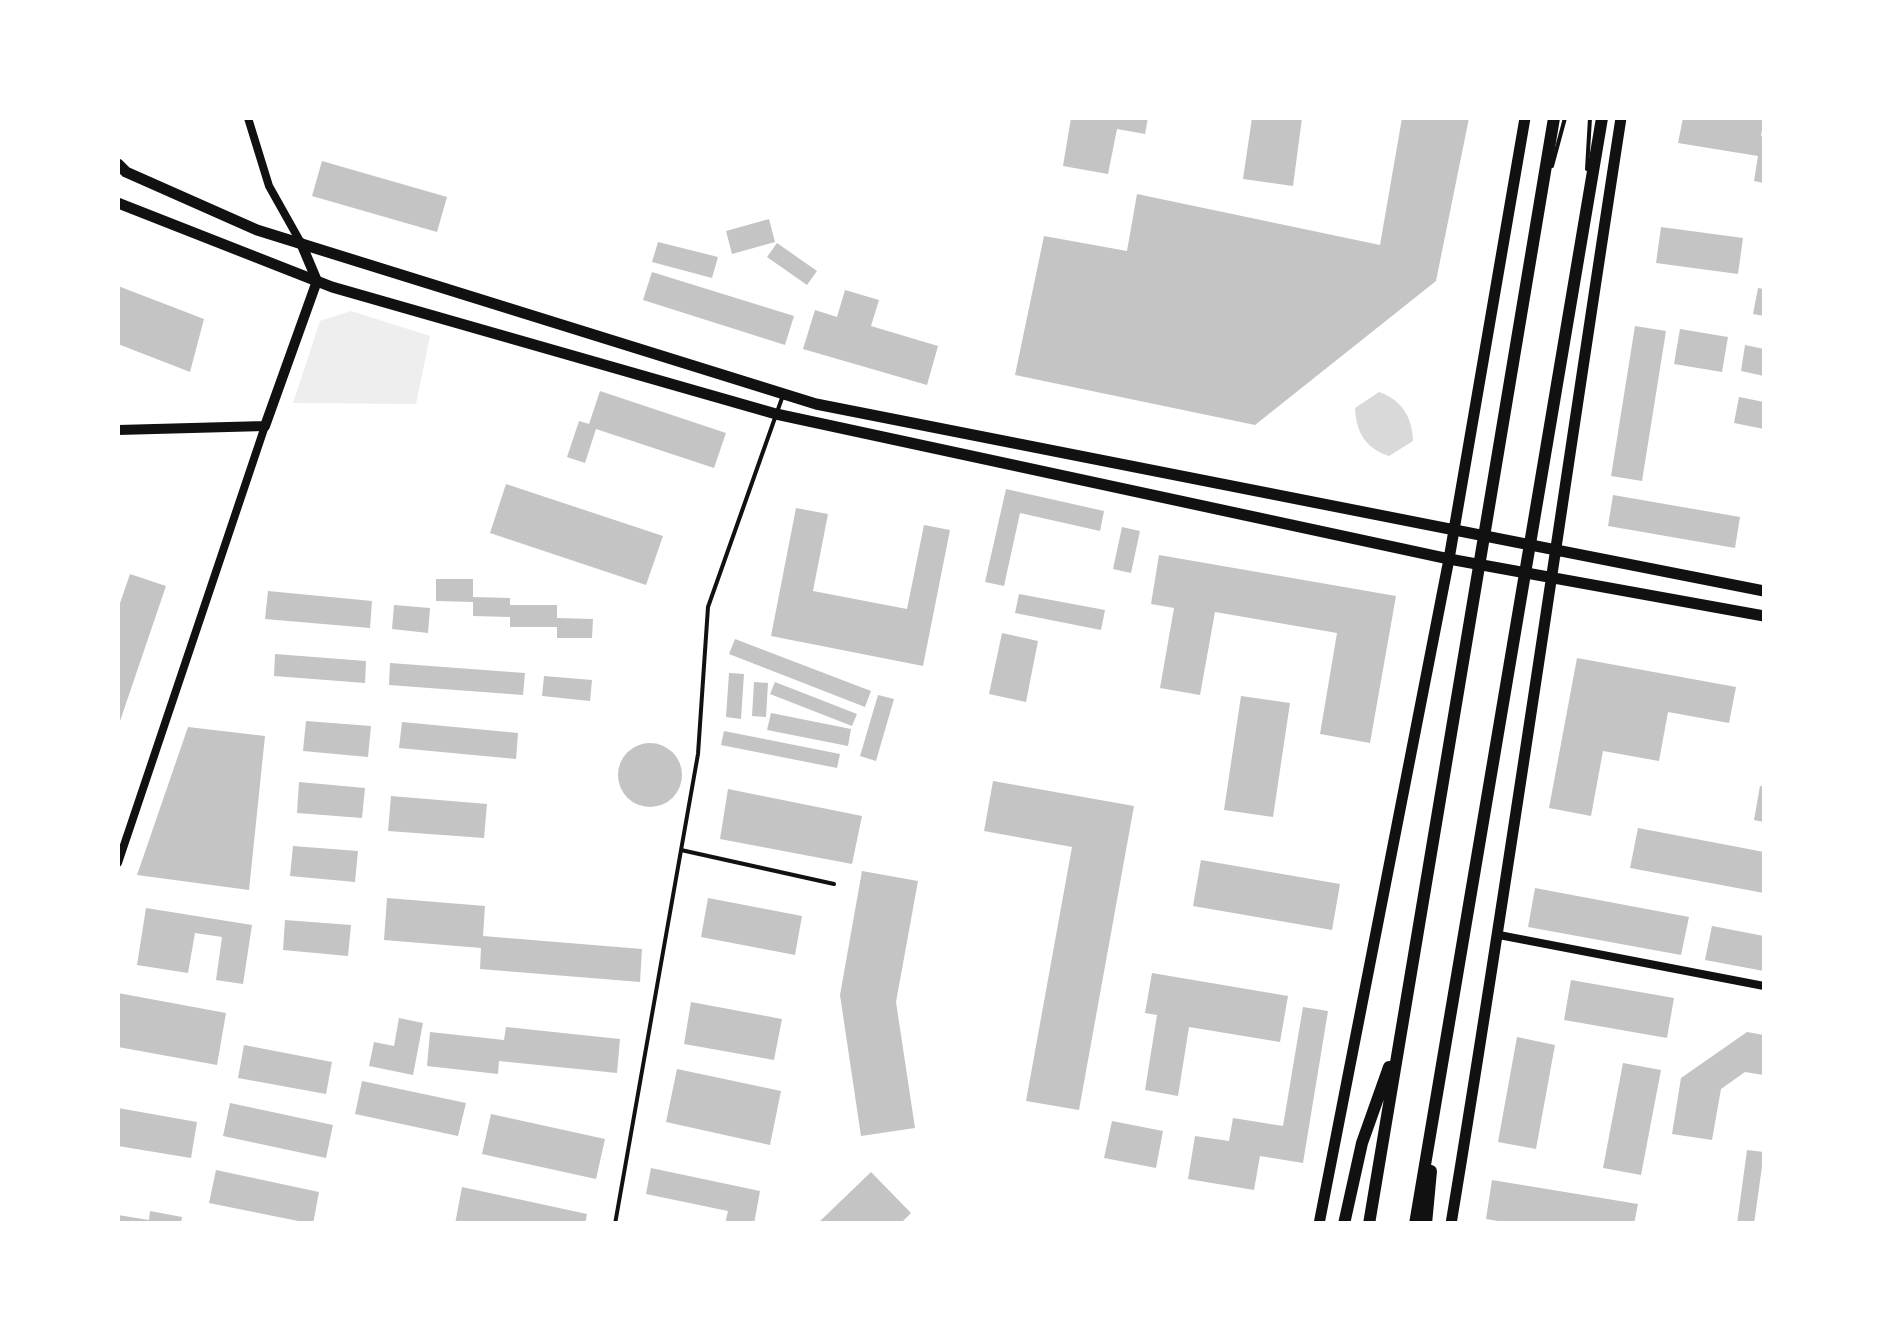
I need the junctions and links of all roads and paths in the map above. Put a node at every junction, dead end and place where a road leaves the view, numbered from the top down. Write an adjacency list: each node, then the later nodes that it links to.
1 (248, 118): 12 (street)
2 (1525, 118): 18 (main road)
3 (1554, 118): 10 (highway)
4 (1565, 118): 10 (lane)
5 (1590, 118): 11 (lane)
6 (1602, 118): 11 (highway)
7 (1621, 118): 19 (main road)
8 (118, 164): 12 (main road)
9 (118, 203): 13 (main road)
10 (1538, 216): 29 (highway)
11 (1585, 224): 30 (highway)
12 (301, 242): 13 (street); 14 (main road)
13 (317, 281): 15 (main road); 16 (street)
14 (783, 393): 15 (lane); 18 (main road)
15 (776, 414): 20 (main road); 24 (lane)
16 (265, 426): 17 (street); 25 (street)
17 (118, 430)
18 (1454, 532): 19 (main road); 20 (main road)
19 (1554, 550): 21 (main road); 22 (main road)
20 (1450, 559): 21 (main road); 32 (main road)
21 (1550, 578): 23 (main road); 27 (main road)
22 (1764, 590)
23 (1764, 616)
24 (681, 850): 26 (lane); 31 (lane)
25 (118, 863)
26 (834, 884)
27 (1499, 935): 28 (street); 37 (main road)
28 (1764, 986)
29 (1401, 1031): 33 (highway); 34 (highway)
30 (1442, 1065): 35 (highway); 36 (highway)
31 (616, 1224)
32 (1319, 1224)
33 (1344, 1224)
34 (1368, 1224)
35 (1414, 1224)
36 (1426, 1224)
37 (1451, 1224)

